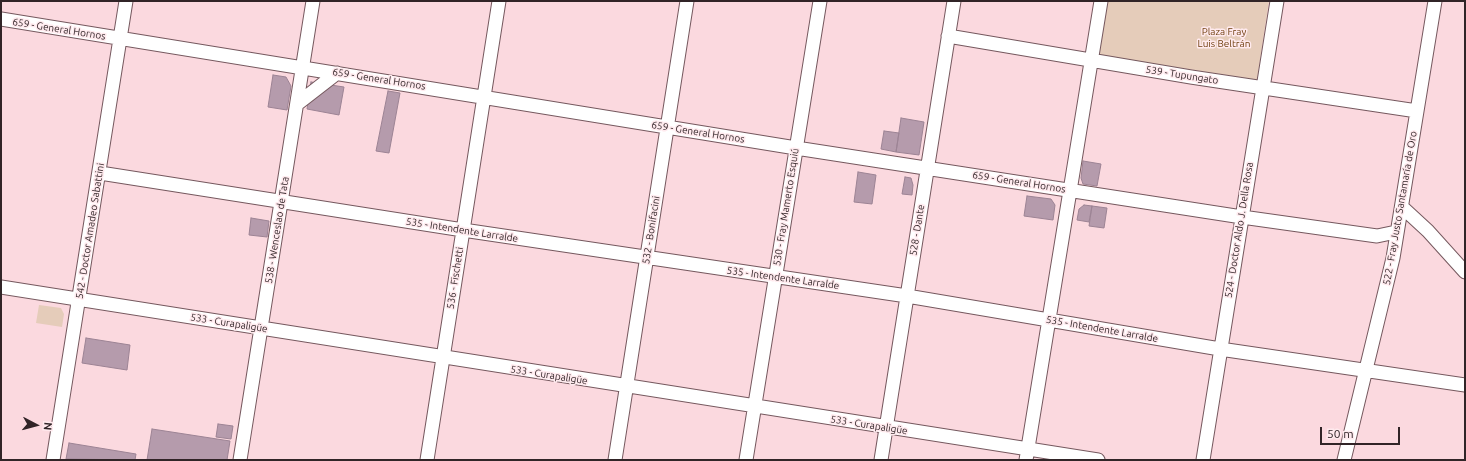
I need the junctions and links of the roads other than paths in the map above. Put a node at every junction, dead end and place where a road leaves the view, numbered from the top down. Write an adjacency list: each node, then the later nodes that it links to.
1 (126, 1): 12 (street, 542 - Doctor Amadeo Sabattini)
2 (313, 1): 14 (street, 538 - Wenceslao de Tata)
3 (499, 1): 17 (street, 536 - Fischetti)
4 (687, 1): 20 (street, 532 - Bonifacini)
5 (820, 1): 21 (street, 530 - Fray Mamerto Esquiú)
6 (954, 1): 11 (street, 528 - Dante)
7 (1101, 1): 13 (street)
8 (1277, 1): 16 (street, 524 - Doctor Aldo J. Della Rosa)
9 (1435, 1): 19 (street, 522 - Fray Justo Santamaría de Oro)
10 (1, 19): 12 (street, 659 - General Hornos)
11 (948, 36): 13 (street, 539 - Tupungato); 22 (street, 528 - Dante)
12 (120, 39): 14 (street, 659 - General Hornos); 23 (street, 542 - Doctor Amadeo Sabattini)
13 (1090, 60): 16 (street, 539 - Tupungato); 24 (street)
14 (303, 67): 15 (street, 659 - General Hornos); 18 (street, 538 - Wenceslao de Tata)
15 (337, 73): 17 (street, 659 - General Hornos); 18 (street)
16 (1262, 88): 19 (street, 539 - Tupungato); 27 (street, 524 - Doctor Aldo J. Della Rosa)
17 (485, 96): 20 (street, 659 - General Hornos); 28 (street, 536 - Fischetti)
18 (297, 104): 25 (street, 538 - Wenceslao de Tata)
19 (1416, 111): 26 (street, 522 - Fray Justo Santamaría de Oro)
20 (666, 127): 21 (street, 659 - General Hornos); 30 (street, 532 - Bonifacini)
21 (796, 148): 22 (street, 659 - General Hornos); 32 (street, 530 - Fray Mamerto Esquiú)
22 (927, 168): 24 (street, 659 - General Hornos); 34 (street, 528 - Dante)
23 (100, 173): 25 (street, 535 - Intendente Larralde); 35 (street, 542 - Doctor Amadeo Sabattini)
24 (1069, 190): 27 (street, 659 - General Hornos); 36 (street)
25 (281, 202): 28 (street, 535 - Intendente Larralde); 37 (street, 538 - Wenceslao de Tata)
26 (1402, 207): 29 (street, 522 - Fray Justo Santamaría de Oro); 31 (street)
27 (1242, 217): 29 (street, 659 - General Hornos); 38 (street, 524 - Doctor Aldo J. Della Rosa)
28 (463, 230): 30 (street, 535 - Intendente Larralde); 39 (street, 536 - Fischetti)
29 (1396, 232): 40 (street, 522 - Fray Justo Santamaría de Oro)
30 (646, 258): 32 (street, 535 - Intendente Larralde); 42 (street, 532 - Bonifacini)
31 (1465, 272)
32 (774, 277): 34 (street, 535 - Intendente Larralde); 43 (street, 530 - Fray Mamerto Esquiú)
33 (1, 287): 35 (street, 533 - Curapaligüe)
34 (907, 296): 36 (street, 535 - Intendente Larralde); 44 (street, 528 - Dante)
35 (79, 300): 37 (street, 533 - Curapaligüe); 46 (street, 542 - Doctor Amadeo Sabattini)
36 (1049, 320): 38 (street, 535 - Intendente Larralde); 45 (street)
37 (261, 328): 39 (street, 533 - Curapaligüe); 47 (street, 538 - Wenceslao de Tata)
38 (1220, 349): 40 (street, 535 - Intendente Larralde); 53 (street, 524 - Doctor Aldo J. Della Rosa)
39 (442, 358): 42 (street, 533 - Curapaligüe); 48 (street, 536 - Fischetti)
40 (1366, 370): 41 (street, 535 - Intendente Larralde); 54 (street, 522 - Fray Justo Santamaría de Oro)
41 (1465, 385)
42 (627, 387): 43 (street, 533 - Curapaligüe); 49 (street, 532 - Bonifacini)
43 (755, 407): 44 (street, 533 - Curapaligüe); 50 (street, 530 - Fray Mamerto Esquiú)
44 (886, 427): 45 (street, 533 - Curapaligüe); 51 (street, 528 - Dante)
45 (1026, 454): 52 (street, 533 - Curapaligüe)
46 (53, 460)
47 (240, 460)
48 (427, 460)
49 (615, 460)
50 (746, 460)
51 (881, 460)
52 (1098, 460)
53 (1204, 460)
54 (1344, 460)

